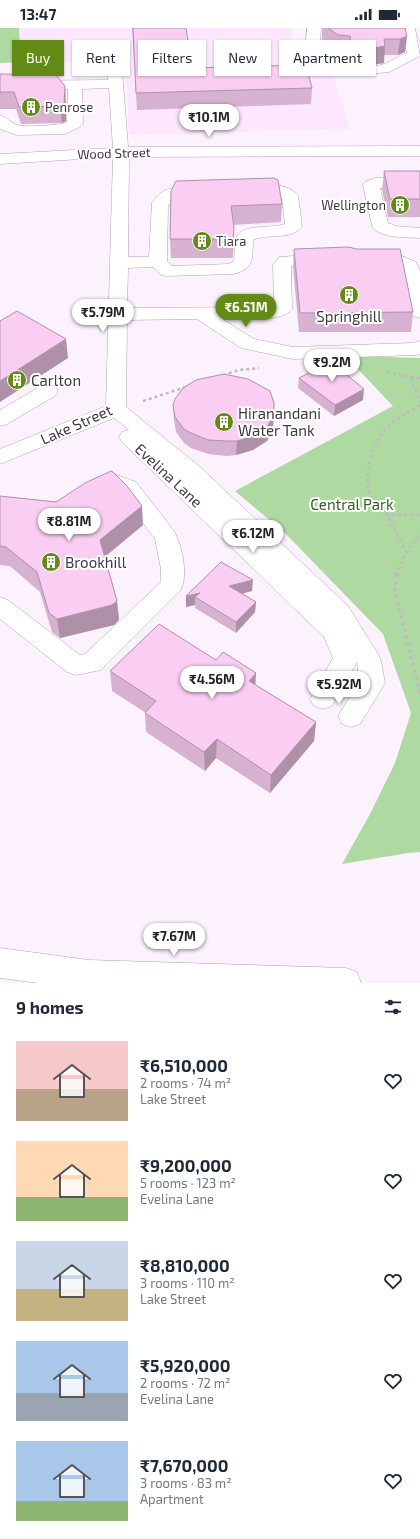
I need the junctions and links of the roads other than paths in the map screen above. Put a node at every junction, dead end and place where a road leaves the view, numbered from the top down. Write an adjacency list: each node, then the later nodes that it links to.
1 (314, 28): 2 (street)
2 (408, 28)
3 (75, 84): 4 (street); 5 (street); 7 (street, Lake Street)
4 (0, 85)
5 (0, 120)
6 (420, 151): 7 (street, Wood Street)
7 (121, 152): 8 (street, Wood Street); 14 (street, Lake Street)
8 (0, 159)
9 (420, 183): 10 (street)
10 (420, 233)
11 (330, 259): 17 (street)
12 (354, 261): 15 (street)
13 (158, 262): 13 (street); 14 (street)
14 (119, 263): 16 (street, Lake Street)
15 (420, 312)
16 (118, 314): 17 (street); 20 (street, Lake Street)
17 (202, 314): 18 (street)
18 (420, 347)
19 (48, 391): 21 (street)
20 (110, 412): 22 (street, Lake Street); 23 (street)
21 (0, 418)
22 (0, 457)
23 (184, 484): 23 (street, Evelina Lane)
24 (83, 494): 25 (street)
25 (0, 606)
26 (0, 963): 27 (street)
27 (88, 979): 28 (street)
28 (346, 983)

